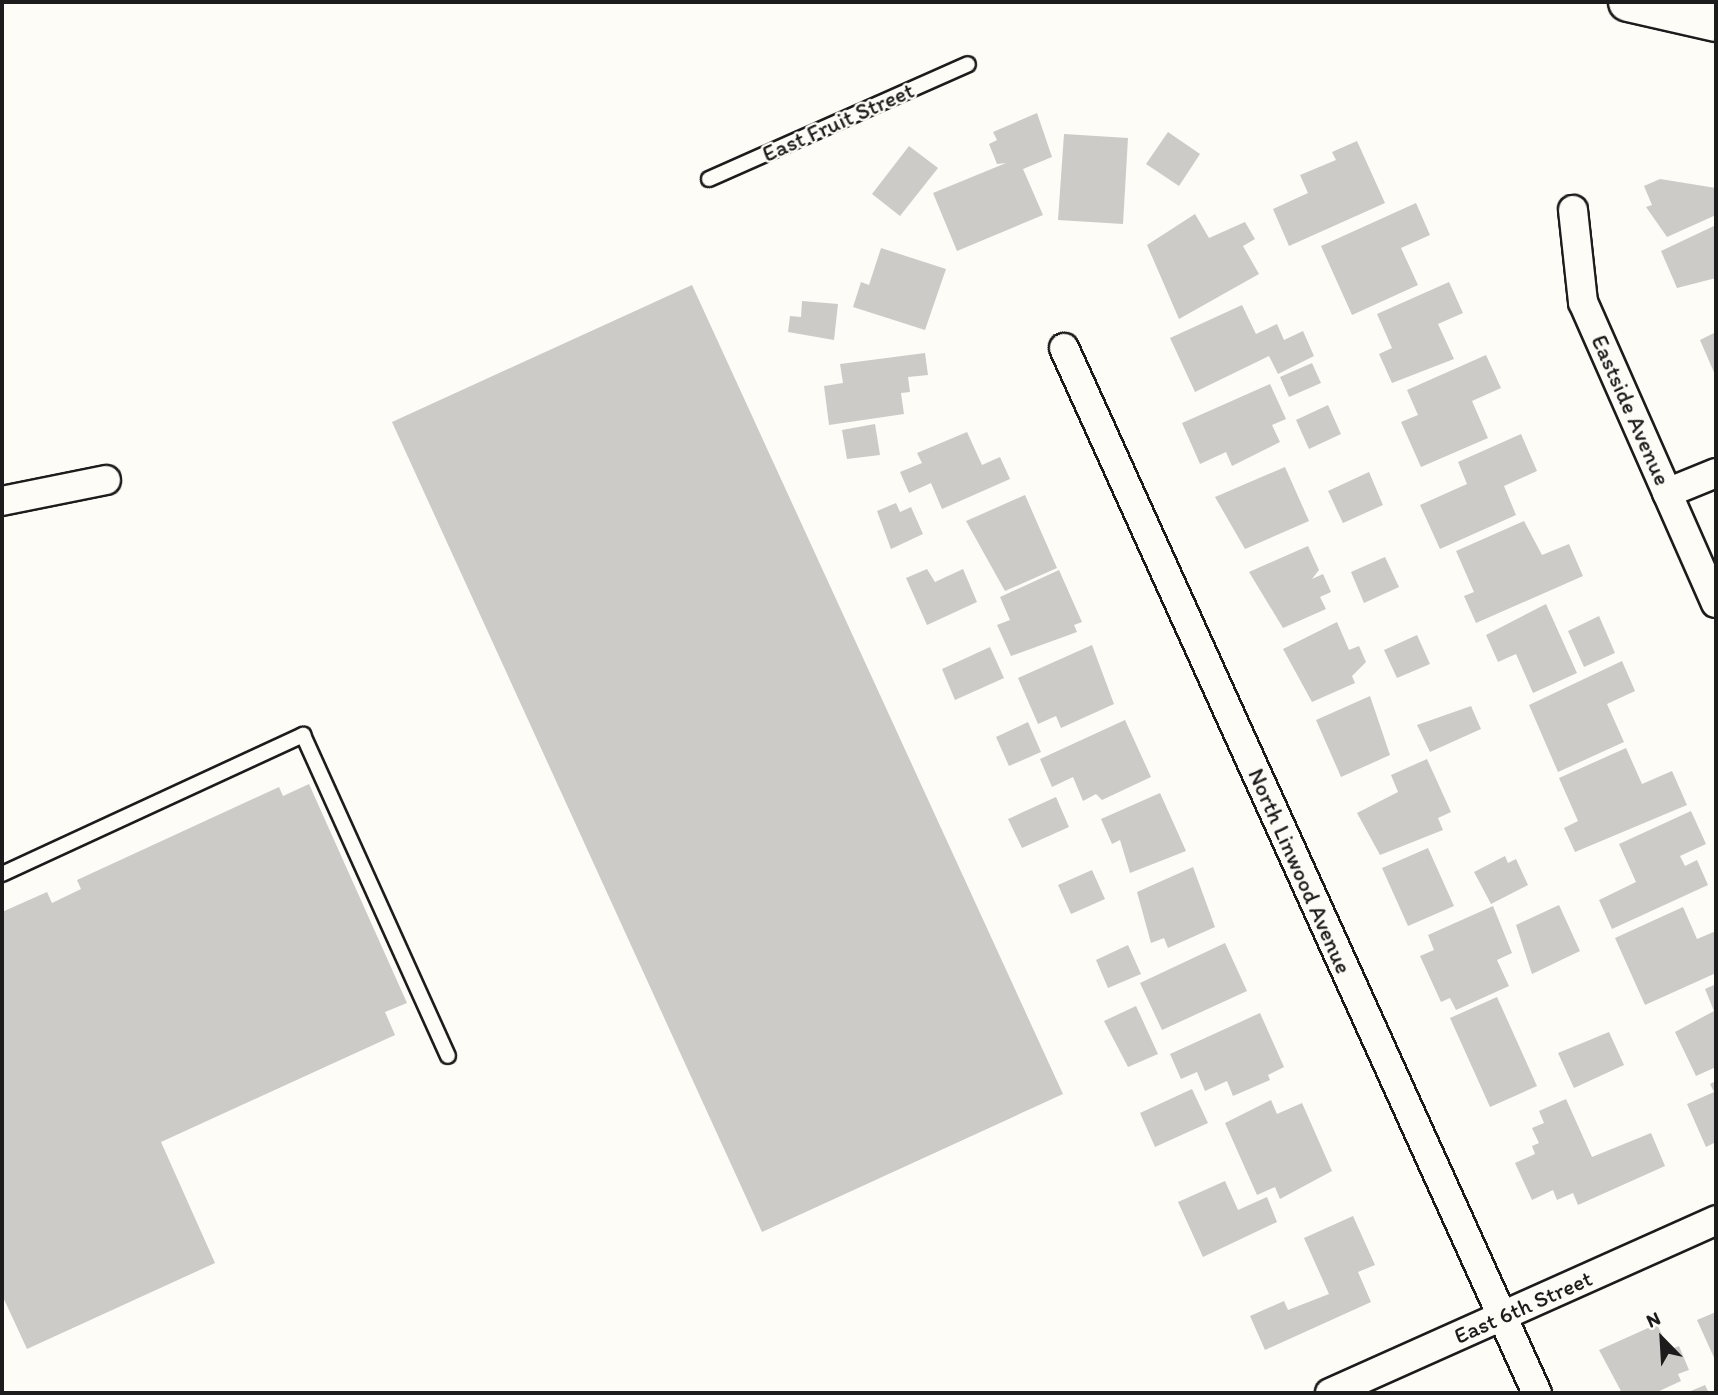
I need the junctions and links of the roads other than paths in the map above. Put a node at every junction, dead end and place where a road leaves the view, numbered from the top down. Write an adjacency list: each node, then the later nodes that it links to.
1 (1628, 2): 2 (highway)
2 (1716, 22)
3 (968, 64): 4 (lane, East Fruit Street)
4 (709, 179)
5 (1573, 210): 9 (street, Eastside Avenue)
6 (1064, 348): 15 (street, North Linwood Avenue)
7 (1716, 473): 9 (street)
8 (106, 480): 10 (street)
9 (1667, 493): 11 (street, Eastside Avenue)
10 (2, 501)
11 (1716, 603)
12 (2, 874): 13 (lane)
13 (448, 1056)
14 (1716, 1220): 15 (street, East 6th Street)
15 (1502, 1316): 16 (street, East 6th Street); 17 (street, North Linwood Avenue)
16 (1330, 1393)
17 (1537, 1393)

